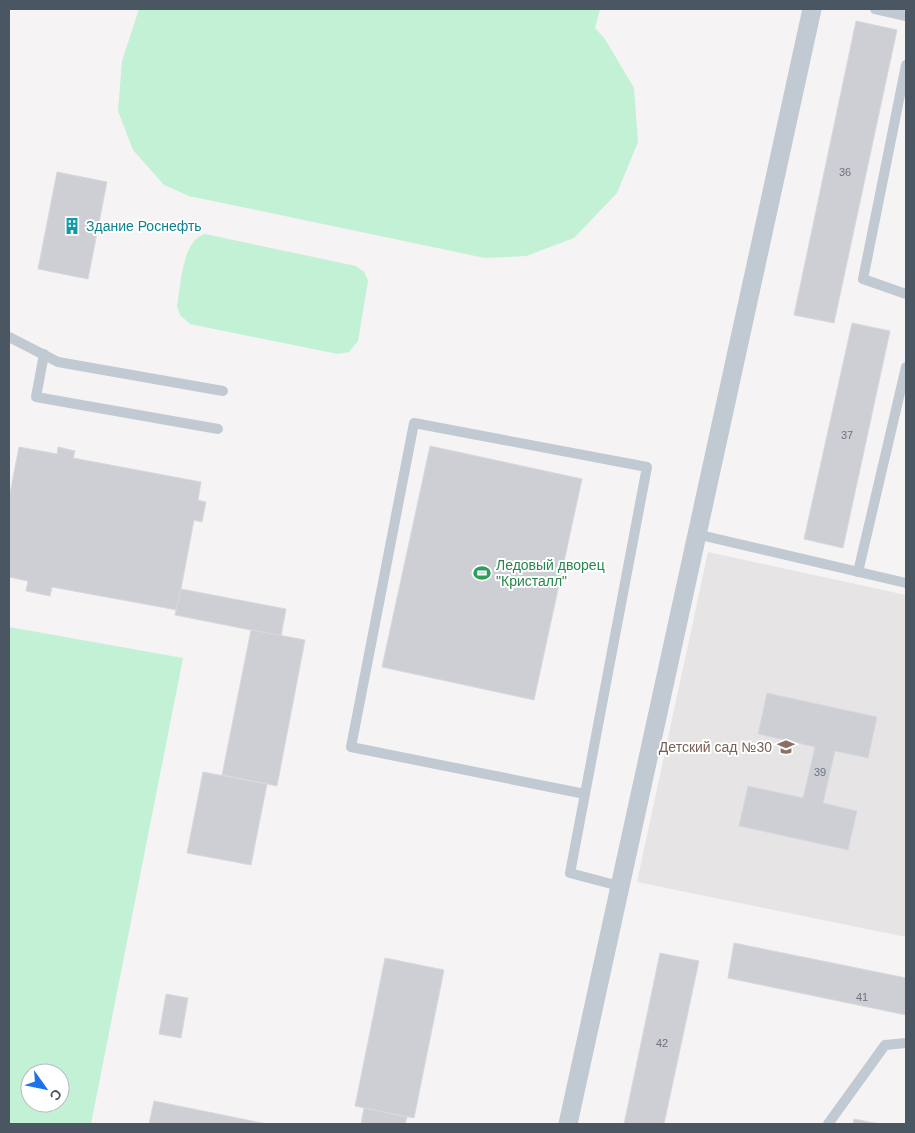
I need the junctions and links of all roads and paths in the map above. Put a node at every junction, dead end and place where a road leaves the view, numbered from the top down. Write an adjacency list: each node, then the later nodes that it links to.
1 (812, 9): 11 (street)
2 (875, 9): 3 (lane)
3 (906, 16)
4 (906, 64): 5 (lane)
5 (906, 294)
6 (9, 337): 7 (lane)
7 (44, 354): 9 (lane); 10 (lane)
8 (906, 367): 12 (lane)
9 (223, 390)
10 (218, 428)
11 (696, 534): 12 (lane); 15 (street)
12 (858, 572): 13 (lane)
13 (906, 583)
14 (585, 794): 14 (lane); 15 (lane)
15 (619, 886): 17 (street)
16 (906, 1043): 18 (lane)
17 (568, 1124)
18 (828, 1124)

